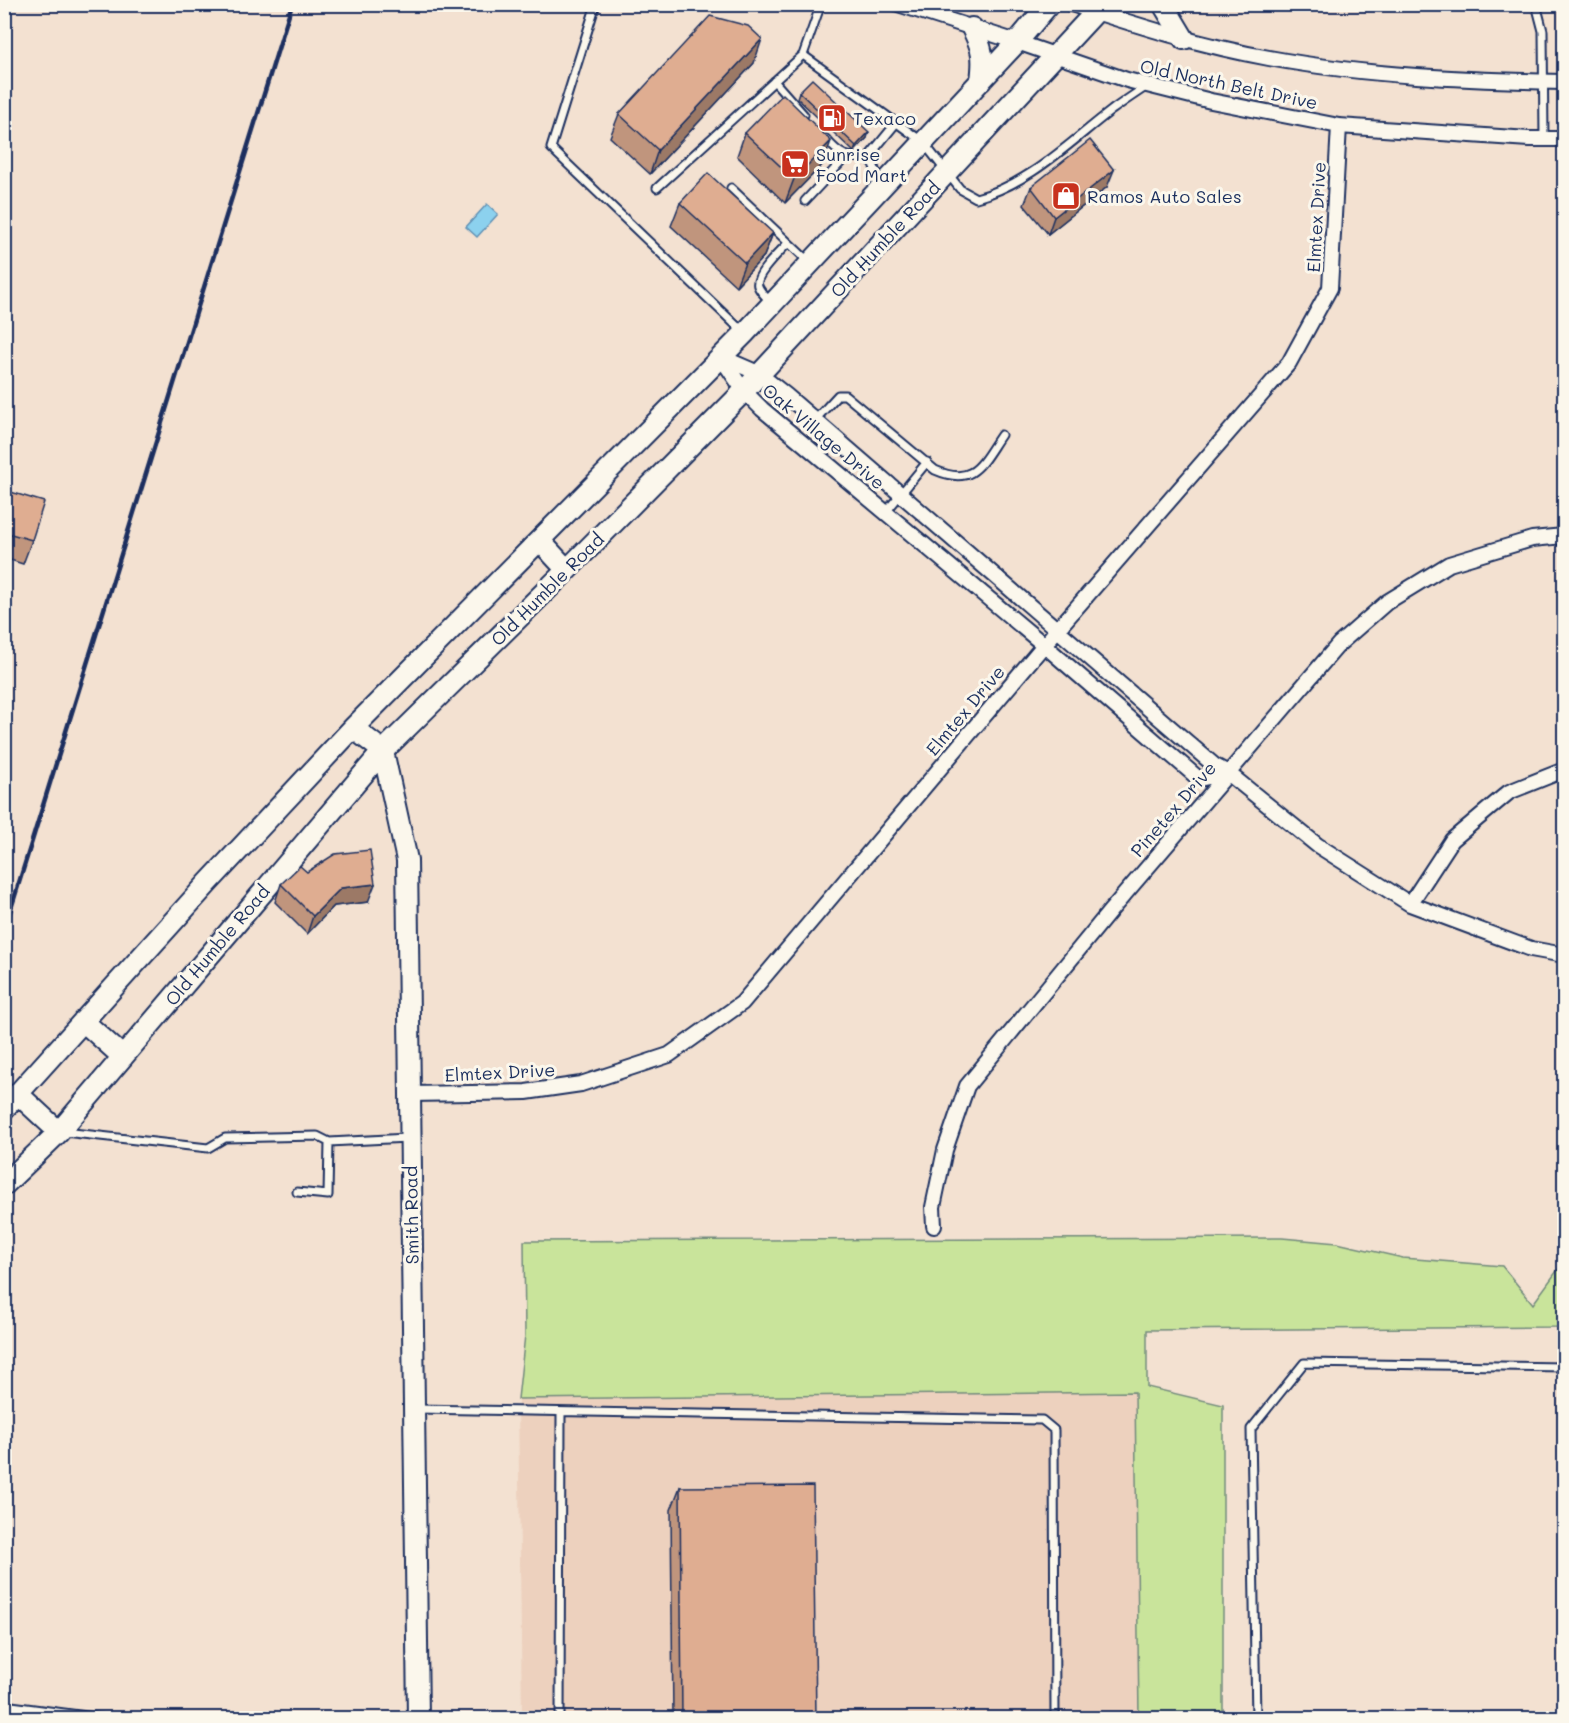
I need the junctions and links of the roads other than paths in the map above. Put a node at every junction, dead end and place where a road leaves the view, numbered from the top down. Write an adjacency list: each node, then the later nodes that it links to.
1 (596, 4): 36 (lane)
2 (821, 4): 12 (lane)
3 (898, 4): 9 (street, Old North Belt Drive)
4 (1049, 4): 11 (main road, Old Humble Road)
5 (1071, 4): 8 (street, Old North Belt Drive)
6 (1163, 4): 10 (main road)
7 (1536, 4): 16 (lane)
8 (1100, 8): 10 (street, Old North Belt Drive); 13 (main road, Old Humble Road)
9 (972, 28): 11 (street, Old North Belt Drive); 15 (main road)
10 (1184, 39): 16 (street, Old North Belt Drive)
11 (1017, 42): 13 (street, Old North Belt Drive); 15 (main road, Old Humble Road)
12 (803, 55): 14 (lane); 19 (lane)
13 (1056, 56): 18 (street, Old North Belt Drive); 28 (main road, Old Humble Road)
14 (774, 81): 20 (lane); 30 (lane)
15 (981, 81): 25 (main road, Old Humble Road)
16 (1543, 82): 17 (street, Old North Belt Drive); 23 (lane)
17 (1564, 82)
18 (1148, 85): 21 (street, Old North Belt Drive); 28 (lane)
19 (897, 122): 25 (lane); 27 (lane)
20 (813, 125)
21 (1339, 126): 23 (street, Old North Belt Drive); 48 (street, Elmtex Drive)
22 (820, 133): 26 (lane)
23 (1544, 139): 24 (street, Old North Belt Drive)
24 (1564, 139)
25 (923, 141): 28 (lane); 29 (main road, Old Humble Road)
26 (846, 157): 27 (lane); 32 (lane)
27 (870, 159): 29 (lane)
28 (948, 172): 38 (main road, Old Humble Road)
29 (881, 186): 34 (main road, Old Humble Road)
30 (657, 188)
31 (731, 188): 33 (lane)
32 (805, 201)
33 (789, 243): 34 (lane); 35 (lane)
34 (811, 264): 35 (main road, Old Humble Road)
35 (773, 304): 36 (main road, Old Humble Road)
36 (745, 333): 37 (main road, Old Humble Road)
37 (721, 357): 38 (street, Oak Village Drive); 39 (street, Oak Village Drive); 46 (main road, Old Humble Road)
38 (758, 373): 39 (main road, Old Humble Road); 40 (street, Oak Village Drive)
39 (744, 391): 44 (street, Oak Village Drive); 47 (main road, Old Humble Road)
40 (815, 420): 42 (lane); 43 (street, Oak Village Drive)
41 (1001, 435): 42 (lane)
42 (927, 462): 43 (lane)
43 (901, 494): 44 (lane); 48 (street, Oak Village Drive)
44 (886, 512): 49 (street, Oak Village Drive)
45 (1564, 536): 53 (street, Pinetex Drive)
46 (540, 542): 47 (main road); 50 (main road, Old Humble Road)
47 (567, 570): 51 (main road, Old Humble Road)
48 (1057, 630): 49 (street, Elmtex Drive); 53 (street, Oak Village Drive)
49 (1044, 645): 53 (street, Oak Village Drive); 59 (street, Elmtex Drive)
50 (353, 728): 51 (main road); 56 (main road, Old Humble Road)
51 (383, 751): 57 (main road, Old Humble Road); 59 (main road, Smith Road)
52 (1564, 770): 54 (street)
53 (1228, 773): 54 (street, Oak Village Drive); 66 (street, Pinetex Drive)
54 (1410, 904): 55 (street, Oak Village Drive)
55 (1564, 955)
56 (83, 1021): 57 (main road); 58 (main road, Old Humble Road)
57 (123, 1057): 61 (main road, Old Humble Road)
58 (18, 1094): 60 (main road, Old Humble Road); 61 (main road)
59 (410, 1094): 62 (main road, Smith Road)
60 (4, 1109)
61 (59, 1132): 63 (lane); 64 (main road, Old Humble Road)
62 (410, 1138): 63 (lane); 68 (main road, Smith Road)
63 (329, 1142): 65 (lane)
64 (4, 1185)
65 (297, 1192)
66 (934, 1226)
67 (1564, 1367): 75 (lane)
68 (414, 1409): 69 (lane); 71 (main road, Smith Road)
69 (561, 1412): 73 (lane); 74 (lane)
70 (4, 1704): 72 (lane)
71 (417, 1718)
72 (102, 1719)
73 (560, 1719)
74 (1055, 1719)
75 (1256, 1719)

